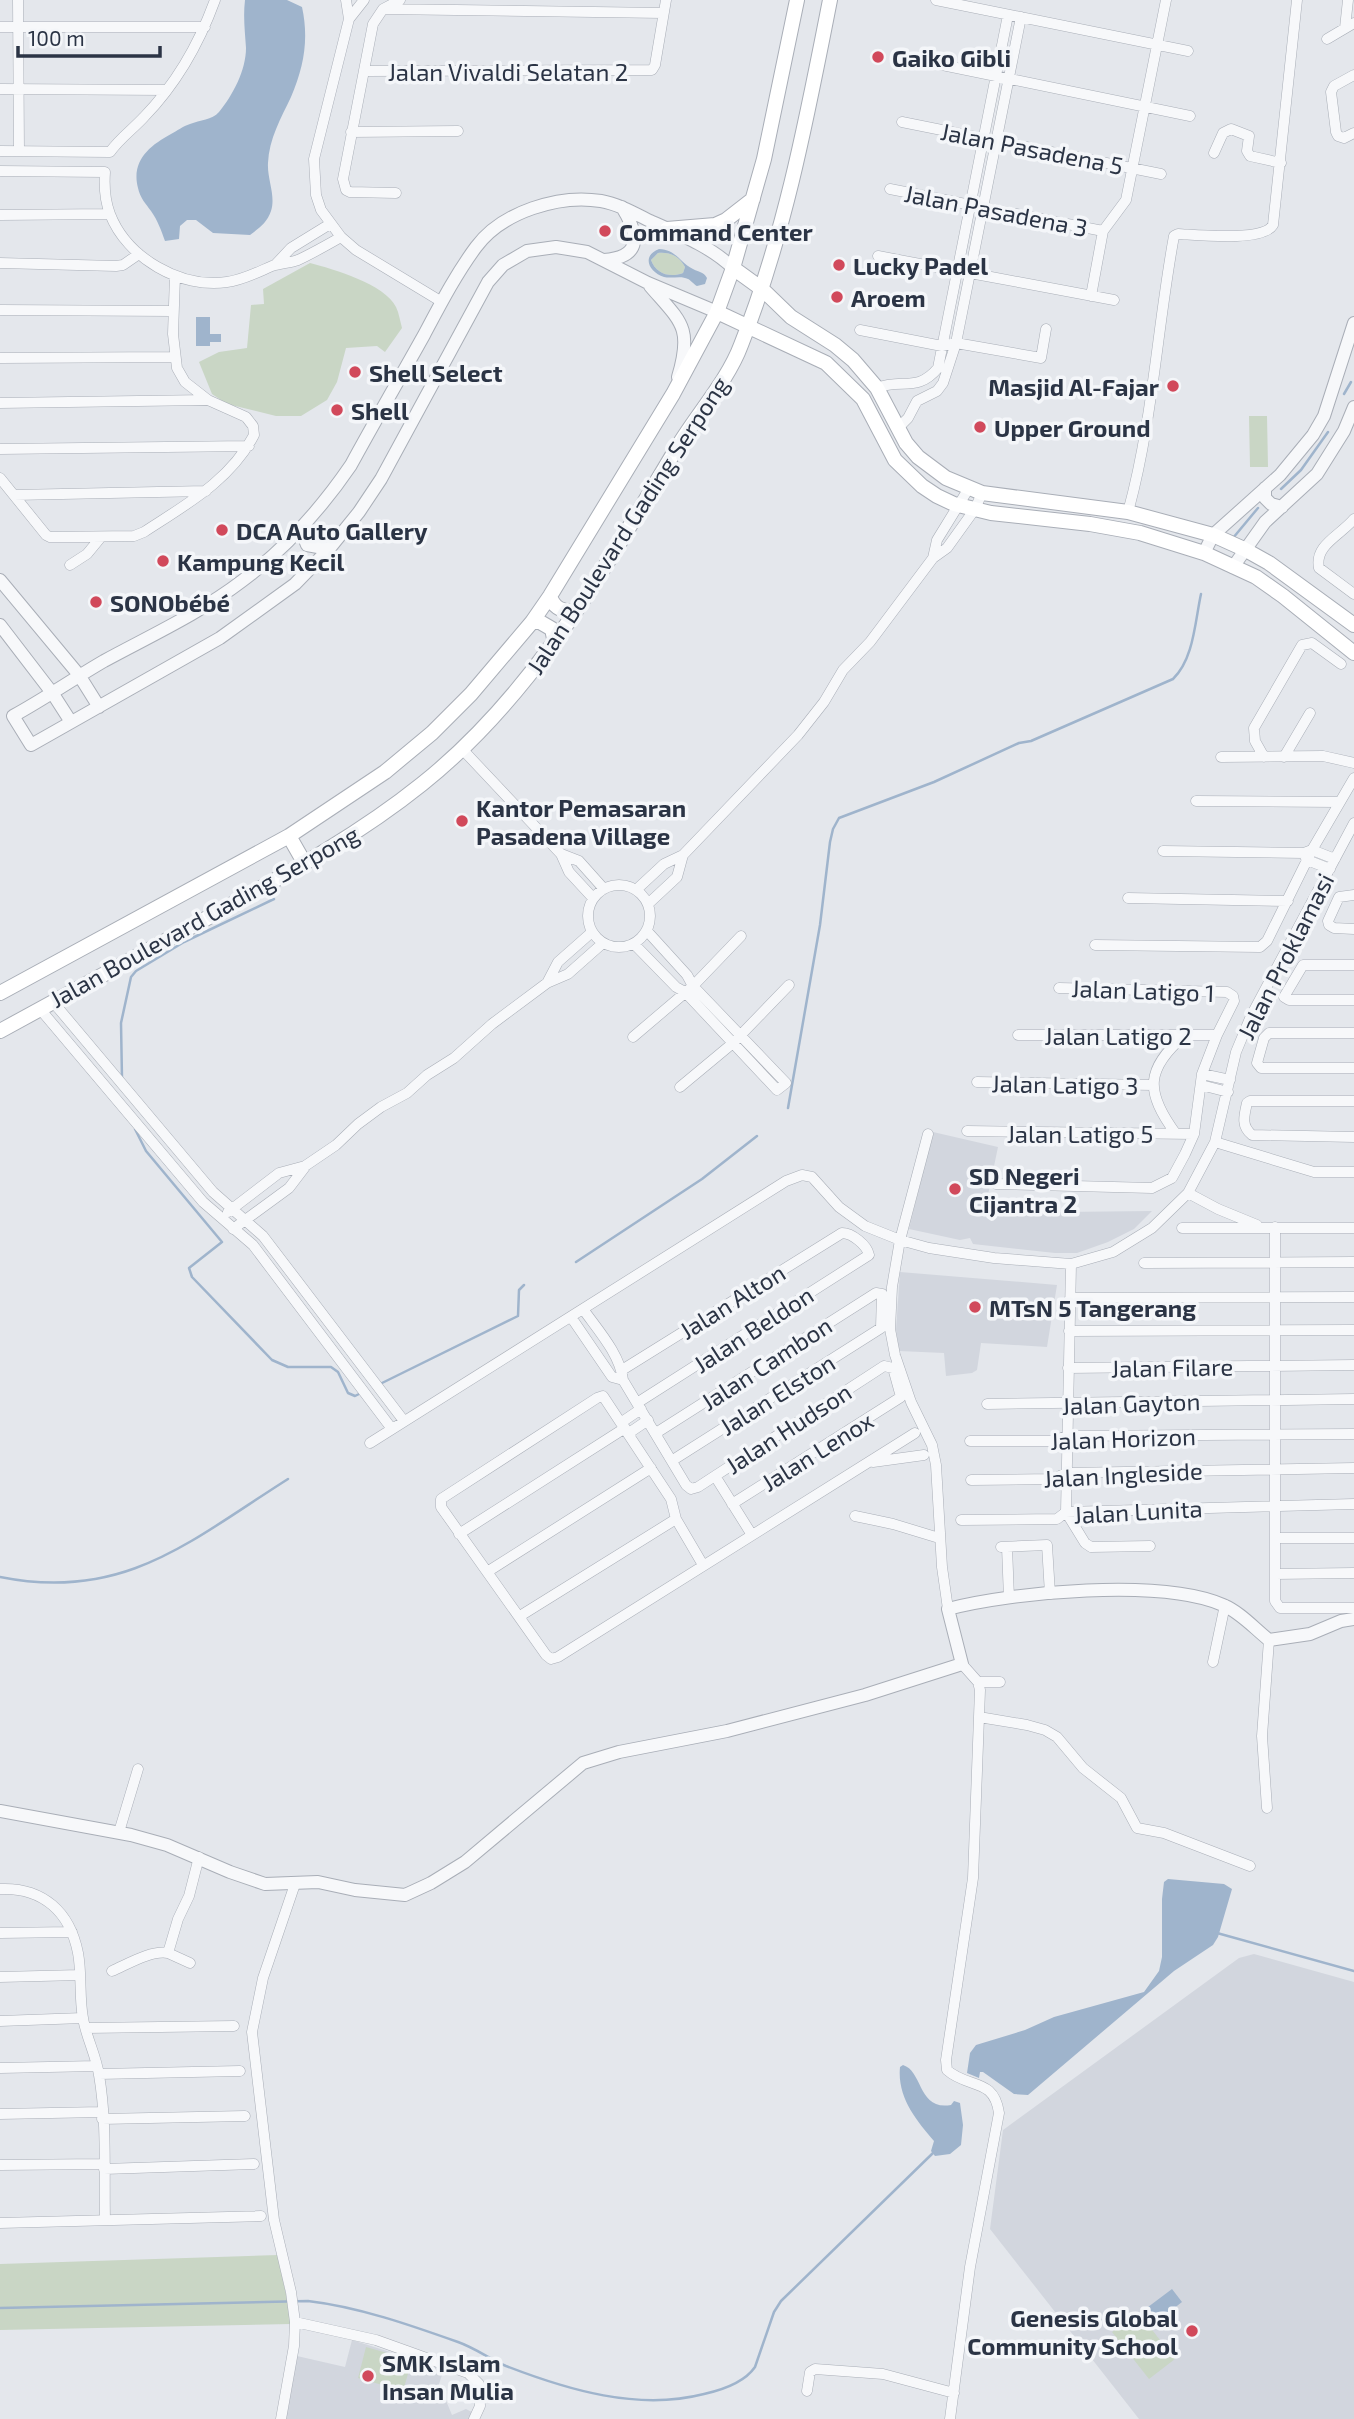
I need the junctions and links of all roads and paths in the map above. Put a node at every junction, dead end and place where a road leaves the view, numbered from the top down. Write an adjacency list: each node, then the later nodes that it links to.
1 (18, 0): 21 (street)
2 (215, 0): 20 (street)
3 (346, 0): 17 (street)
4 (364, 0): 17 (street)
5 (400, 0): 13 (street)
6 (666, 0): 14 (street)
7 (797, 0): 50 (main road, Jalan Boulevard Gading Serpong)
8 (831, 0): 70 (main road, Jalan Boulevard Gading Serpong)
9 (936, 0): 15 (street)
10 (1166, 0): 23 (street)
11 (1297, 0): 44 (street)
12 (1348, 0): 18 (street)
13 (383, 9): 14 (street); 26 (street)
14 (663, 13): 26 (street, Jalan Vivaldi Selatan 2)
15 (1008, 15): 16 (street); 28 (street)
16 (1021, 17): 23 (street); 29 (street)
17 (349, 19): 56 (street)
18 (1350, 25): 22 (street)
19 (0, 27): 21 (street)
20 (205, 27): 21 (street); 32 (street)
21 (18, 28): 31 (street)
22 (1327, 39)
23 (1157, 45): 24 (street); 33 (street)
24 (1188, 51)
25 (913, 59): 28 (street)
26 (365, 71): 37 (street)
27 (1354, 75): 38 (street)
28 (996, 76): 29 (street); 39 (street)
29 (1008, 79): 33 (street); 40 (street)
30 (0, 89): 31 (street)
31 (18, 89): 32 (street); 42 (street)
32 (167, 90): 42 (street)
33 (1145, 107): 34 (street); 45 (street)
34 (1190, 116)
35 (902, 122): 39 (street, Jalan Pasadena 5)
36 (458, 131): 37 (street)
37 (351, 132): 49 (street)
38 (1349, 135)
39 (983, 138): 40 (street, Jalan Pasadena 5); 51 (street)
40 (996, 141): 45 (street, Jalan Pasadena 5); 53 (street)
41 (0, 151): 42 (street)
42 (19, 151)
43 (1214, 153): 44 (street)
44 (1281, 163): 103 (street)
45 (1133, 169): 47 (street, Jalan Pasadena 5); 58 (street)
46 (0, 171): 54 (street)
47 (1161, 174)
48 (890, 189): 51 (street, Jalan Pasadena 3)
49 (396, 193)
50 (753, 198): 57 (main road); 65 (main road, Jalan Boulevard Gading Serpong)
51 (970, 205): 53 (street, Jalan Pasadena 3); 66 (street)
52 (622, 207): 57 (street); 62 (street); 73 (street)
53 (983, 207): 58 (street, Jalan Pasadena 3); 67 (street)
54 (110, 214): 55 (street); 60 (street)
55 (0, 215)
56 (330, 223): 59 (street); 64 (street)
57 (667, 229): 65 (street)
58 (1102, 231): 71 (street)
59 (341, 237): 64 (street); 73 (street)
60 (139, 254): 63 (street); 68 (street)
61 (878, 256): 66 (street)
62 (603, 260): 69 (street); 108 (street)
63 (0, 263)
64 (275, 265): 68 (street)
65 (733, 268): 70 (main road); 76 (main road, Jalan Boulevard Gading Serpong)
66 (957, 271): 82 (street)
67 (970, 273): 71 (street); 81 (street)
68 (175, 276): 75 (street)
69 (648, 283): 76 (street); 87 (street)
70 (762, 289): 78 (main road, Jalan Boulevard Gading Serpong); 86 (main road)
71 (1091, 296): 72 (street)
72 (1114, 300)
73 (442, 302): 105 (street)
74 (0, 310): 75 (street)
75 (173, 311): 83 (street)
76 (717, 312): 78 (main road); 87 (main road, Jalan Boulevard Gading Serpong)
77 (1354, 323): 97 (street)
78 (748, 328): 88 (main road); 116 (main road, Jalan Boulevard Gading Serpong)
79 (1046, 329): 81 (street)
80 (860, 330): 82 (street)
81 (956, 343): 82 (street); 90 (street)
82 (942, 346): 85 (street)
83 (174, 357): 84 (street); 89 (street)
84 (0, 358)
85 (911, 385): 86 (street); 90 (street)
86 (877, 388): 88 (main road); 93 (main road)
87 (673, 394): 115 (main road, Jalan Boulevard Gading Serpong)
88 (863, 399): 102 (main road)
89 (208, 400): 91 (street); 94 (street)
90 (917, 401): 93 (street)
91 (0, 403)
92 (1354, 407): 101 (street)
93 (898, 428): 98 (main road)
94 (249, 446): 95 (street); 99 (street)
95 (0, 449)
96 (0, 478): 100 (street)
97 (1265, 488): 101 (street); 106 (street)
98 (976, 490): 102 (street); 103 (main road)
99 (206, 491): 100 (street); 107 (street)
100 (14, 495): 107 (street)
101 (1282, 507): 109 (street)
102 (967, 508): 110 (main road); 141 (street)
103 (1128, 512): 106 (main road)
104 (1353, 522): 114 (street)
105 (304, 525): 108 (street); 123 (street)
106 (1213, 535): 109 (main road); 110 (street)
107 (101, 537): 111 (street)
108 (329, 549): 125 (street)
109 (1244, 549): 112 (street); 119 (main road)
110 (1204, 553): 112 (main road)
111 (70, 565)
112 (1233, 567): 121 (main road)
113 (0, 580): 123 (street)
114 (1354, 594)
115 (550, 596): 116 (main road); 117 (main road, Jalan Boulevard Gading Serpong)
116 (576, 611): 120 (main road, Jalan Boulevard Gading Serpong)
117 (531, 622): 120 (main road); 137 (main road, Jalan Boulevard Gading Serpong)
118 (0, 625): 124 (street)
119 (1354, 625)
120 (555, 643): 128 (main road, Jalan Boulevard Gading Serpong)
121 (1354, 653)
122 (1341, 664): 130 (street)
123 (79, 675): 124 (street); 125 (street)
124 (53, 694): 127 (street); 127 (street)
125 (99, 707): 127 (street)
126 (1310, 713): 131 (street)
127 (71, 722)
128 (463, 750): 139 (street); 142 (main road, Jalan Boulevard Gading Serpong)
129 (1221, 757): 130 (street)
130 (1264, 757): 131 (street)
131 (1284, 757): 132 (street)
132 (1353, 762)
133 (1354, 778): 135 (street)
134 (1196, 801): 135 (street)
135 (1338, 802): 140 (street)
136 (1354, 823): 143 (street, Jalan Proklamasi)
137 (289, 835): 142 (main road); 163 (main road, Jalan Boulevard Gading Serpong)
138 (1163, 851): 140 (street)
139 (561, 854): 144 (street); 147 (street)
140 (1308, 854): 143 (street); 149 (street)
141 (683, 856): 145 (street); 150 (street)
142 (305, 864): 165 (main road, Jalan Boulevard Gading Serpong)
143 (1332, 864): 175 (street, Jalan Proklamasi)
144 (604, 889): 145 (street); 147 (street)
145 (636, 890): 150 (street)
146 (1351, 895): 151 (street)
147 (593, 898): 153 (street)
148 (1128, 898): 149 (street)
149 (1288, 901): 157 (street)
150 (648, 904): 152 (street)
151 (1354, 929)
152 (647, 931): 156 (street); 162 (street)
153 (592, 932): 155 (street); 159 (street)
154 (741, 936): 162 (street)
155 (603, 943): 156 (street); 159 (street)
156 (634, 944): 162 (street)
157 (1095, 945)
158 (1354, 965): 164 (street)
159 (547, 983): 188 (street)
160 (789, 985): 172 (street)
161 (1059, 988): 170 (street, Jalan Latigo 1)
162 (689, 989): 171 (street); 172 (street)
163 (0, 993)
164 (1354, 1000)
165 (46, 1005): 166 (main road, Jalan Boulevard Gading Serpong); 192 (street); 193 (street)
166 (0, 1031)
167 (1354, 1033): 173 (street)
168 (1018, 1035): 169 (street, Jalan Latigo 2)
169 (1185, 1035): 170 (street, Jalan Latigo 2); 177 (street)
170 (1217, 1035): 174 (street)
171 (633, 1037)
172 (737, 1039): 178 (street); 179 (street)
173 (1354, 1068)
174 (1201, 1079): 175 (street); 180 (street); 185 (street)
175 (1230, 1080): 180 (street, Jalan Proklamasi)
176 (977, 1082): 177 (street, Jalan Latigo 3)
177 (1153, 1085): 184 (street)
178 (680, 1087)
179 (782, 1087)
180 (1228, 1092): 187 (street, Jalan Proklamasi)
181 (1354, 1101): 186 (street)
182 (967, 1131): 184 (street, Jalan Latigo 5)
183 (928, 1134): 201 (street)
184 (1176, 1134): 185 (street, Jalan Latigo 5)
185 (1194, 1134): 190 (street)
186 (1354, 1137)
187 (1215, 1142): 189 (street); 191 (street, Jalan Proklamasi)
188 (305, 1166): 192 (street); 194 (street)
189 (1354, 1172)
190 (996, 1184)
191 (1188, 1193): 195 (street); 205 (street, Jalan Proklamasi)
192 (233, 1208): 193 (street); 194 (street)
193 (221, 1217): 199 (street)
194 (246, 1220): 199 (street); 226 (street)
195 (1264, 1227): 196 (street); 198 (street)
196 (1275, 1227): 197 (street); 202 (street)
197 (1354, 1227)
198 (1182, 1228)
199 (233, 1229): 228 (street)
200 (842, 1233): 219 (street, Jalan Alton); 224 (street, Jalan Beldon)
201 (900, 1240): 205 (street, Jalan Proklamasi); 209 (street, Jalan Proklamasi); 254 (street)
202 (1275, 1262): 203 (street); 204 (street); 206 (street)
203 (1354, 1262)
204 (1144, 1263)
205 (1071, 1265): 208 (street)
206 (1275, 1297): 207 (street); 208 (street); 212 (street)
207 (1354, 1297)
208 (1070, 1298): 214 (street)
209 (583, 1309): 210 (street); 219 (street)
210 (570, 1317): 219 (street); 226 (street)
211 (881, 1328): 229 (street, Jalan Cambon); 237 (street, Jalan Elston)
212 (1275, 1330): 213 (street); 214 (street); 217 (street)
213 (1354, 1330)
214 (1069, 1331): 218 (street)
215 (1354, 1365): 217 (street, Jalan Filare)
216 (884, 1366): 243 (street, Jalan Hudson); 245 (street, Jalan Lenox)
217 (1275, 1366): 218 (street, Jalan Filare); 221 (street)
218 (1068, 1368): 222 (street)
219 (623, 1375): 224 (street)
220 (1354, 1399): 221 (street, Jalan Gayton)
221 (1275, 1400): 222 (street, Jalan Gayton); 231 (street)
222 (1068, 1402): 223 (street, Jalan Gayton); 233 (street)
223 (987, 1404)
224 (639, 1406): 225 (street); 227 (street, Jalan Beldon)
225 (648, 1420): 227 (street); 229 (street)
226 (404, 1421): 228 (street)
227 (625, 1428): 239 (street); 252 (street); 252 (street)
228 (392, 1429): 235 (street)
229 (656, 1433): 237 (street)
230 (915, 1433): 238 (street)
231 (1275, 1434): 232 (street, Jalan Horizon); 233 (street, Jalan Horizon); 240 (street)
232 (1354, 1434)
233 (1066, 1436): 234 (street, Jalan Horizon); 242 (street)
234 (970, 1441)
235 (370, 1443)
236 (925, 1455): 238 (street)
237 (673, 1460): 243 (street, Jalan Hudson)
238 (867, 1463): 253 (street)
239 (651, 1468): 250 (street); 259 (street)
240 (1275, 1468): 241 (street, Jalan Ingleside); 242 (street, Jalan Ingleside); 247 (street)
241 (1354, 1468)
242 (1066, 1473): 244 (street, Jalan Ingleside); 248 (street)
243 (715, 1476): 245 (street)
244 (971, 1480)
245 (732, 1504): 253 (street)
246 (1354, 1504): 247 (street, Jalan Lunita)
247 (1275, 1505): 248 (street, Jalan Lunita); 255 (street)
248 (1066, 1512): 251 (street, Jalan Lunita); 257 (street)
249 (855, 1516): 254 (street)
250 (676, 1519): 258 (street); 267 (street)
251 (961, 1520)
252 (460, 1534): 259 (street)
253 (751, 1535): 258 (street)
254 (939, 1538): 266 (street)
255 (1275, 1538): 256 (street); 261 (street)
256 (1354, 1538)
257 (1150, 1546)
258 (703, 1565): 267 (street)
259 (488, 1572): 267 (street)
260 (1354, 1573): 261 (street)
261 (1275, 1574): 265 (street)
262 (1051, 1594): 263 (street); 263 (street); 264 (street)
263 (1009, 1598): 266 (street)
264 (1225, 1605): 269 (street); 270 (street)
265 (1354, 1608)
266 (948, 1609): 271 (street)
267 (520, 1616)
268 (1354, 1619): 269 (street)
269 (1269, 1640): 276 (street)
270 (1213, 1662)
271 (962, 1664): 272 (street); 281 (street)
272 (978, 1682): 273 (street); 274 (street)
273 (1000, 1682)
274 (979, 1717): 280 (street); 307 (street)
275 (138, 1769): 278 (street)
276 (1267, 1808)
277 (0, 1811): 278 (street)
278 (118, 1832): 279 (street)
279 (199, 1857): 281 (street); 285 (street)
280 (1250, 1866)
281 (295, 1884): 305 (street)
282 (0, 1889): 283 (street)
283 (72, 1932): 284 (street); 288 (street)
284 (0, 1933)
285 (168, 1953): 286 (street); 287 (street)
286 (190, 1963)
287 (112, 1971)
288 (80, 1975): 289 (street); 291 (street)
289 (0, 1977)
290 (0, 2021): 291 (street)
291 (84, 2023): 292 (street); 294 (street)
292 (234, 2026)
293 (0, 2068): 294 (street)
294 (98, 2070): 295 (street); 297 (street)
295 (240, 2071)
296 (0, 2115): 297 (street)
297 (102, 2116): 298 (street); 301 (street)
298 (245, 2116)
299 (254, 2164): 301 (street)
300 (0, 2165): 301 (street)
301 (104, 2166): 303 (street)
302 (261, 2216): 303 (street)
303 (105, 2220): 304 (street)
304 (0, 2223)
305 (295, 2322): 308 (street); 309 (street)
306 (807, 2392): 307 (street)
307 (954, 2393): 310 (street)
308 (281, 2419)
309 (474, 2419)
310 (950, 2419)

